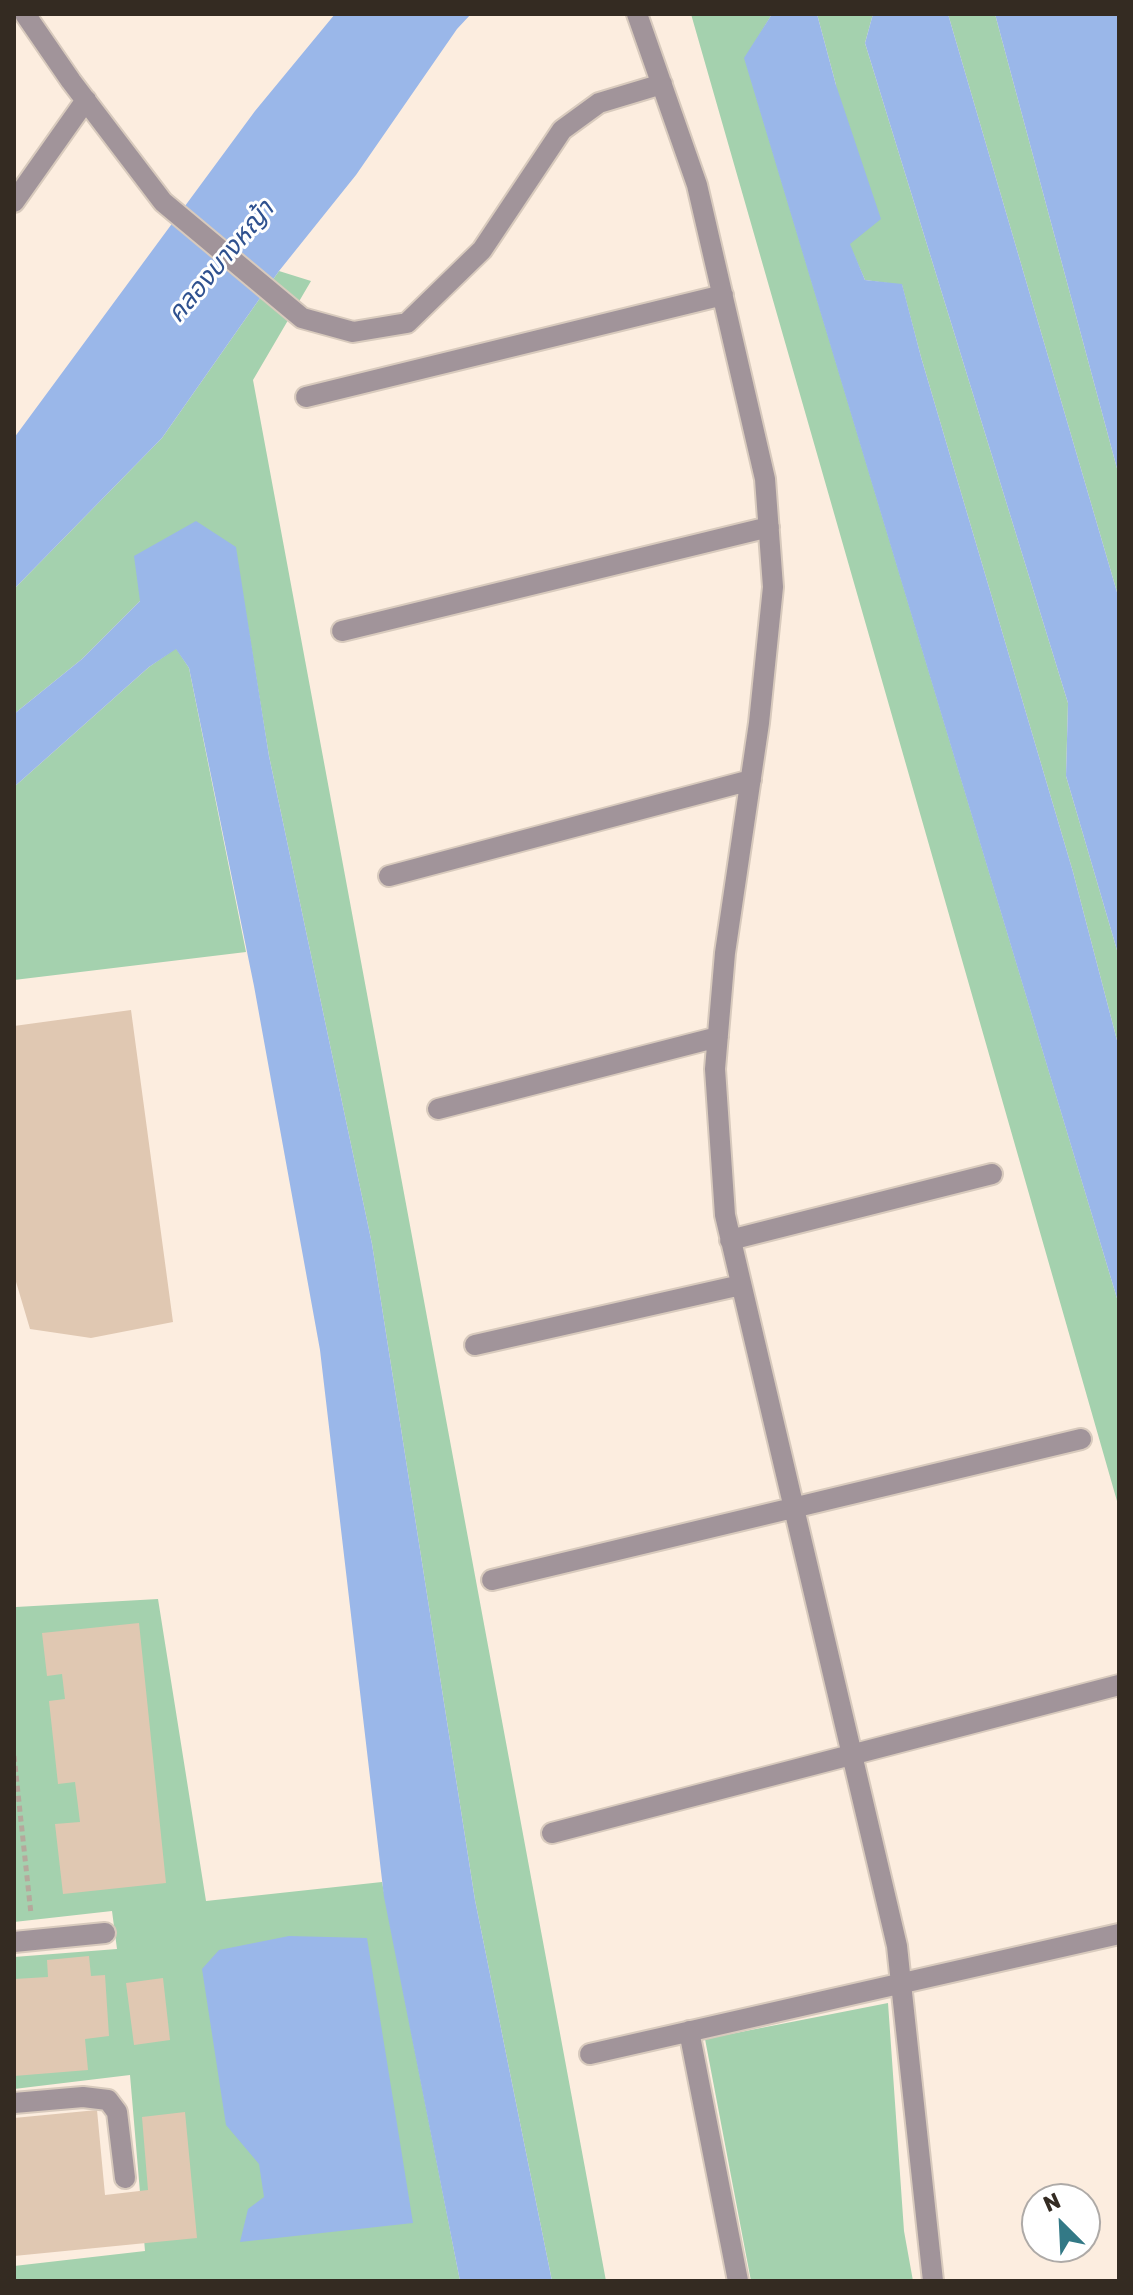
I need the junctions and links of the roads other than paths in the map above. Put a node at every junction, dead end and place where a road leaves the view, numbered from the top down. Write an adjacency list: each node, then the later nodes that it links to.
1 (25, 14): 4 (street)
2 (641, 22): 3 (street)
3 (662, 84): 4 (street); 6 (street)
4 (86, 100): 5 (street)
5 (14, 202)
6 (723, 295): 7 (street); 8 (street)
7 (306, 397)
8 (769, 527): 9 (street); 10 (street)
9 (342, 631)
10 (751, 780): 11 (street); 12 (street)
11 (389, 876)
12 (718, 1037): 13 (street); 15 (street)
13 (438, 1109)
14 (992, 1174): 15 (street)
15 (730, 1240): 16 (street)
16 (741, 1285): 17 (street); 19 (street)
17 (475, 1345)
18 (1081, 1439): 19 (street)
19 (794, 1508): 20 (street); 22 (street)
20 (492, 1580)
21 (1119, 1685): 22 (street)
22 (852, 1755): 23 (street); 27 (street)
23 (552, 1833)
24 (105, 1933): 26 (street)
25 (1119, 1934): 27 (street)
26 (24, 1941)
27 (901, 1983): 28 (street); 33 (street)
28 (689, 2031): 29 (street); 32 (street)
29 (590, 2054)
30 (14, 2103): 31 (street)
31 (125, 2178)
32 (738, 2281)
33 (933, 2281)

